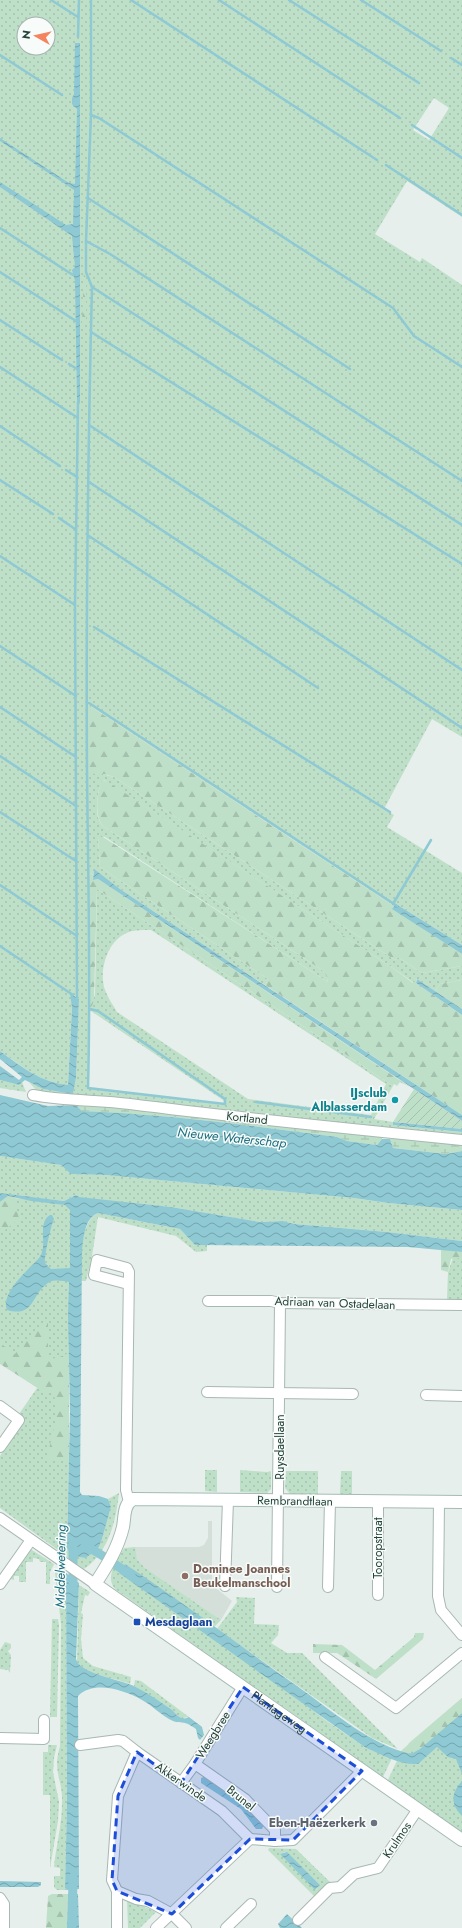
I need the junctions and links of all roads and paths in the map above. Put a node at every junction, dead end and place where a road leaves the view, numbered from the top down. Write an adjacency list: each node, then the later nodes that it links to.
1 (33, 1095): 2 (street, Kortland)
2 (462, 1140)
3 (128, 1284): 18 (street)
4 (208, 1301): 5 (street, Adriaan van Ostadelaan)
5 (280, 1303): 6 (street, Adriaan van Ostadelaan); 8 (street, Ruysdaellaan)
6 (462, 1306)
7 (207, 1392): 8 (street)
8 (280, 1393): 9 (street); 15 (street, Ruysdaellaan)
9 (353, 1394)
10 (426, 1395): 11 (street)
11 (462, 1396)
12 (0, 1406): 13 (street)
13 (0, 1447)
14 (228, 1500): 15 (street, Rembrandtlaan); 18 (street, Rembrandtlaan); 25 (street)
15 (280, 1501): 16 (street, Rembrandtlaan); 26 (street, Ruysdaellaan)
16 (330, 1501): 17 (street, Rembrandtlaan); 27 (street)
17 (378, 1501): 19 (street, Rembrandtlaan); 28 (street, Tooropstraat)
18 (129, 1502): 24 (street)
19 (439, 1502): 20 (street, Rembrandtlaan); 29 (street)
20 (462, 1502)
21 (0, 1518): 22 (street)
22 (31, 1540): 23 (street); 24 (street)
23 (0, 1584)
24 (95, 1584): 32 (street, Plantageweg)
25 (225, 1586)
26 (277, 1587)
27 (328, 1587)
28 (378, 1595)
29 (462, 1635)
30 (462, 1653): 31 (street)
31 (326, 1657)
32 (243, 1687): 37 (street, Weegbree); 38 (street, Plantageweg)
33 (44, 1720): 34 (street)
34 (0, 1738)
35 (80, 1745): 36 (street)
36 (137, 1752): 39 (street, Akkerwinde); 44 (street)
37 (195, 1764): 39 (street, Weegbree); 43 (street, Brunel)
38 (362, 1771): 40 (street, Plantageweg); 43 (street)
39 (181, 1783): 41 (street, Akkerwinde)
40 (418, 1809): 42 (street, Plantageweg); 48 (street, Krulmos)
41 (250, 1839): 43 (street); 47 (street)
42 (462, 1840)
43 (275, 1841)
44 (117, 1891): 47 (street); 50 (street)
45 (0, 1898): 49 (street)
46 (251, 1904): 53 (street)
47 (172, 1914): 51 (street); 52 (street)
48 (298, 1920)
49 (4, 1928)
50 (117, 1928)
51 (156, 1928)
52 (186, 1928)
53 (226, 1928)

